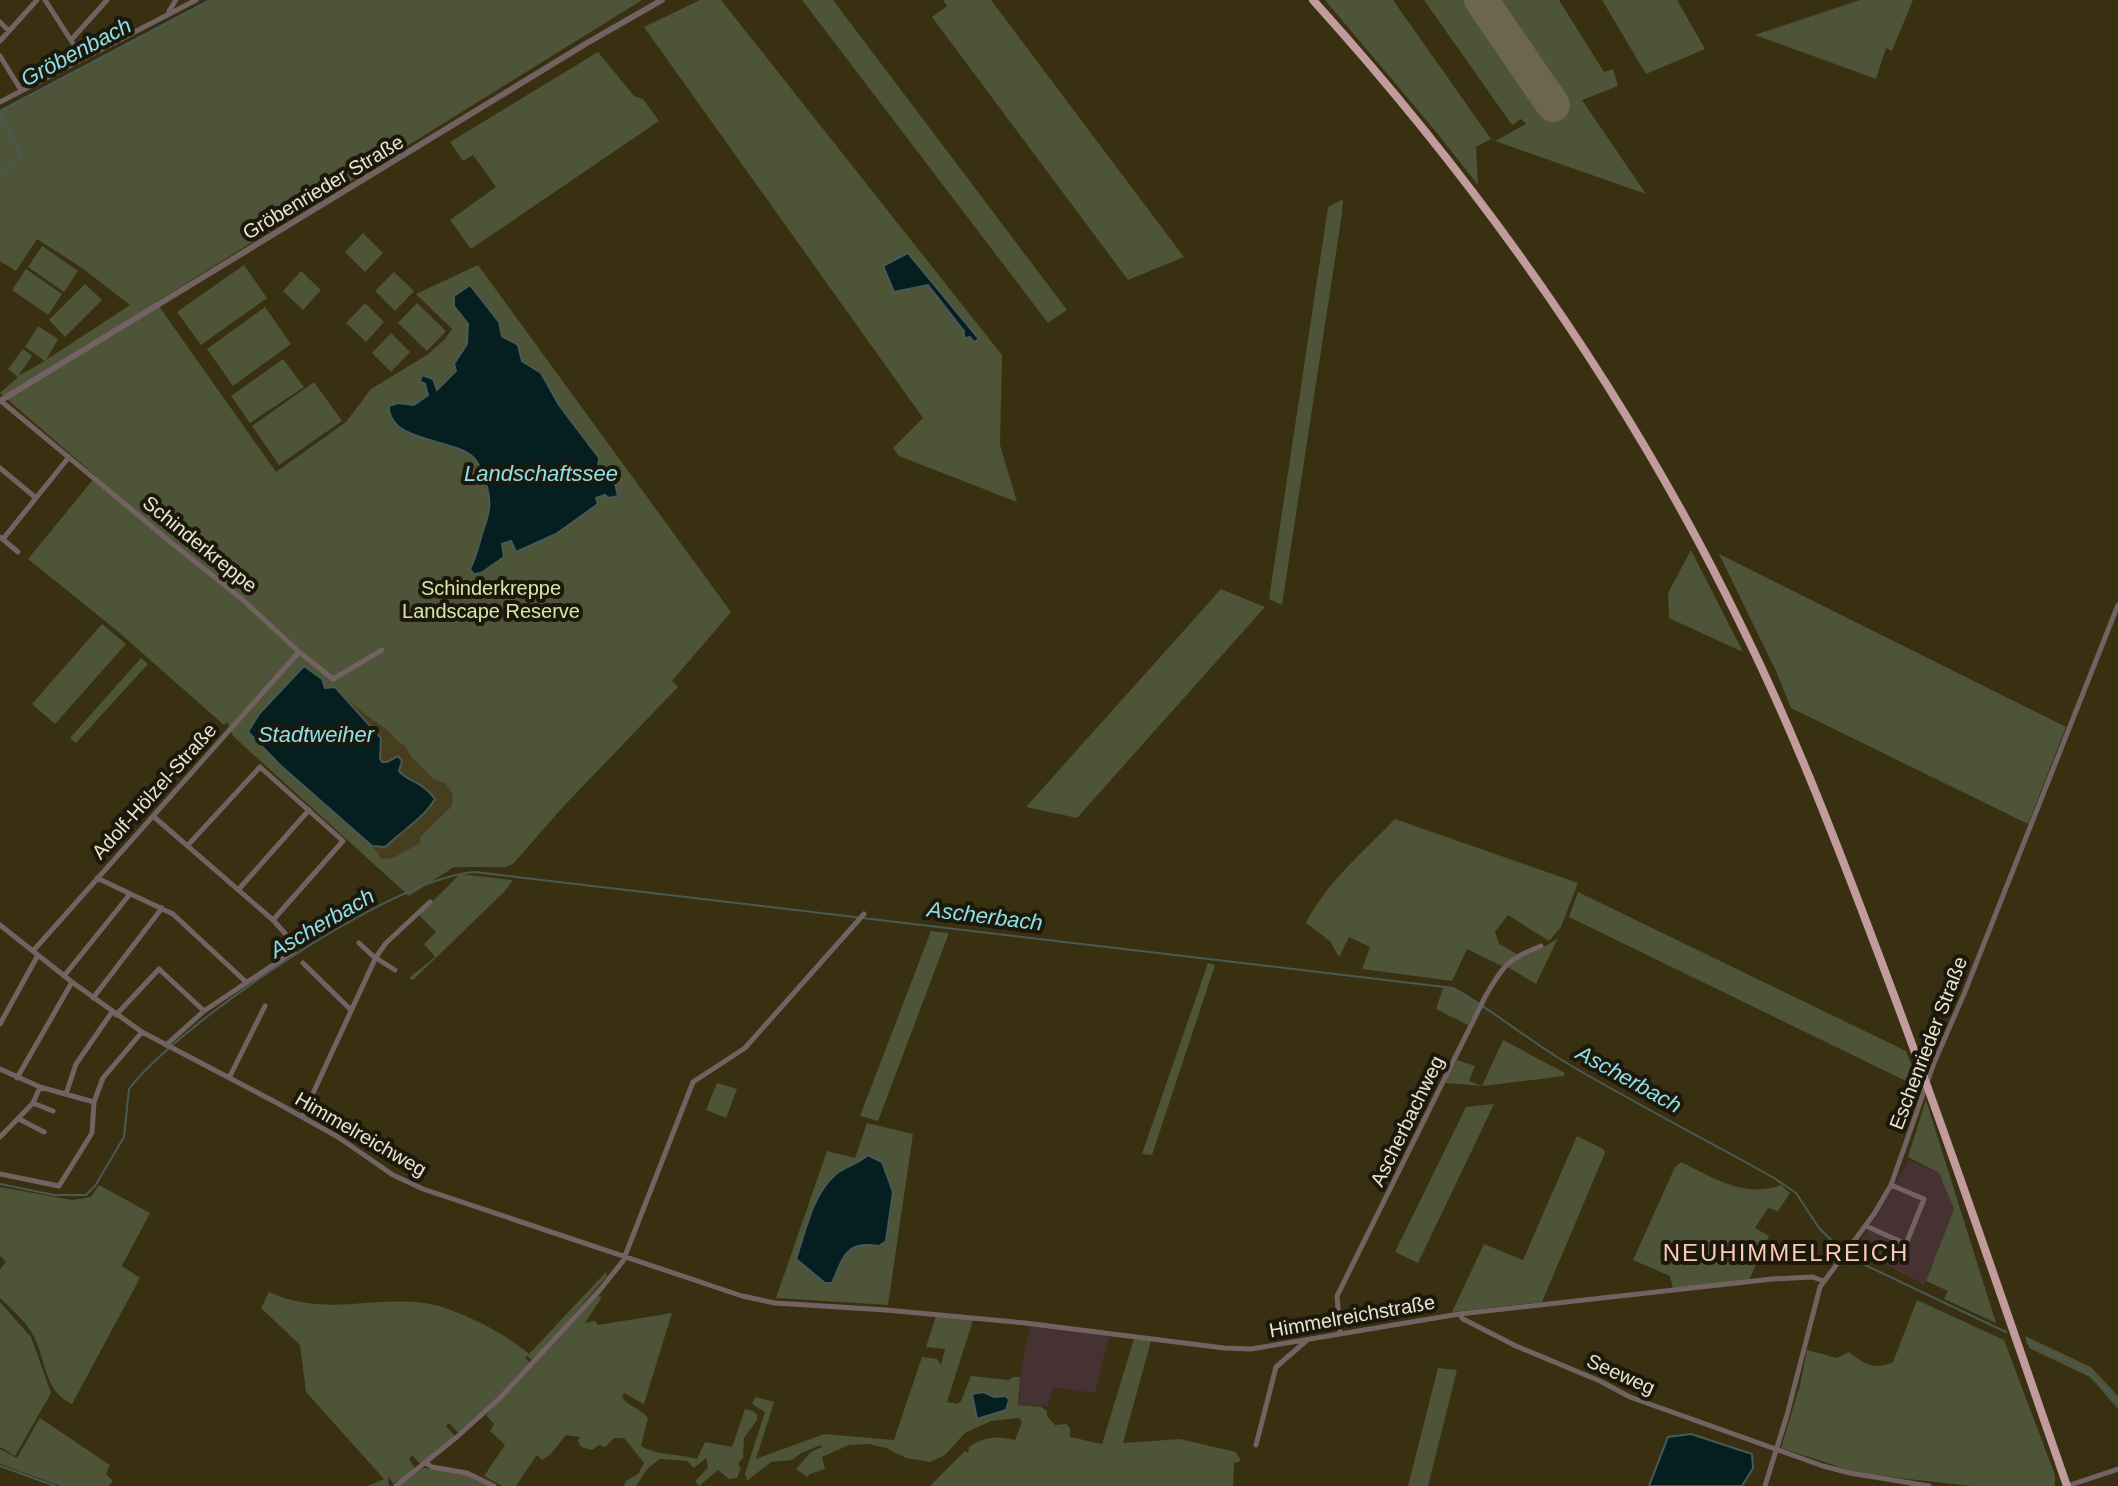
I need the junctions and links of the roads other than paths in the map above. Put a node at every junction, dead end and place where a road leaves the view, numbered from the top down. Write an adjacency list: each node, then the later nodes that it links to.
1 (37, 0): 10 (street)
2 (45, 0): 11 (street)
3 (107, 0): 11 (street)
4 (176, 0): 8 (street)
5 (196, 0): 8 (street)
6 (662, 0): 17 (street, Gröbenrieder Straße)
7 (1313, 0): 79 (highway)
8 (169, 12): 14 (street)
9 (0, 22): 10 (street)
10 (9, 31): 12 (street)
11 (71, 40): 14 (street)
12 (0, 41)
13 (0, 56): 15 (street)
14 (83, 59): 15 (street)
15 (21, 90): 16 (street)
16 (0, 102)
17 (0, 401): 18 (street, Schinderkreppe)
18 (69, 457): 20 (street); 25 (street, Schinderkreppe)
19 (0, 468): 20 (street)
20 (36, 498): 21 (street)
21 (1, 538): 22 (street)
22 (18, 552)
23 (2118, 605): 67 (street, Eschenrieder Straße)
24 (382, 650): 25 (street, Schinderkreppe)
25 (299, 652): 27 (street, Adolf-Hölzel-Straße)
26 (309, 810): 28 (street); 30 (street); 35 (street)
27 (153, 816): 28 (street); 29 (street, Adolf-Hölzel-Straße)
28 (187, 845): 30 (street)
29 (97, 878): 31 (street); 39 (street, Adolf-Hölzel-Straße)
30 (238, 890): 35 (street)
31 (130, 894): 33 (street); 43 (street)
32 (430, 902): 40 (street)
33 (162, 908): 45 (street); 46 (street)
34 (862, 916): 69 (street)
35 (273, 920): 45 (street)
36 (0, 925): 39 (street, Himmelreichweg)
37 (359, 943): 40 (street)
38 (1541, 946): 73 (street, Ascherbachweg)
39 (36, 953): 43 (street, Himmelreichweg); 51 (street, Adolf-Hölzel-Straße)
40 (375, 958): 42 (street); 48 (street)
41 (303, 963): 48 (street)
42 (395, 970)
43 (64, 976): 44 (street, Himmelreichweg)
44 (72, 982): 46 (street, Himmelreichweg); 55 (street)
45 (246, 982): 49 (street)
46 (93, 998): 50 (street, Himmelreichweg)
47 (265, 1006): 56 (street)
48 (351, 1010): 62 (street)
49 (204, 1011): 50 (street); 53 (street)
50 (114, 1013): 52 (street, Himmelreichweg); 58 (street)
51 (0, 1024)
52 (142, 1032): 53 (street, Himmelreichweg); 59 (street)
53 (170, 1047): 56 (street, Himmelreichweg)
54 (0, 1069): 55 (street)
55 (17, 1078): 57 (street)
56 (229, 1078): 62 (street, Himmelreichweg)
57 (40, 1087): 58 (street); 60 (street)
58 (66, 1094): 59 (street)
59 (94, 1102): 66 (street)
60 (33, 1103): 61 (street); 63 (street)
61 (53, 1111)
62 (302, 1117): 69 (street, Himmelreichweg)
63 (19, 1119): 64 (street); 65 (street)
64 (44, 1132)
65 (0, 1137)
66 (0, 1174)
67 (1891, 1185): 68 (street, Eschenrieder Straße); 68 (street)
68 (1866, 1226): 70 (street, Eschenrieder Straße)
69 (625, 1258): 71 (street, Himmelreichweg); 77 (street)
70 (1823, 1281): 72 (street, Himmelreichstraße); 76 (street, Eschenrieder Straße)
71 (886, 1310): 74 (street, Himmelreichstraße)
72 (1459, 1314): 73 (street, Himmelreichstraße); 76 (street, Seeweg)
73 (1340, 1333): 74 (street, Himmelreichstraße)
74 (1306, 1340): 75 (street)
75 (1256, 1445)
76 (1777, 1450): 82 (street, Eschenrieder Straße); 83 (street, Seeweg)
77 (426, 1463): 80 (street); 81 (street)
78 (2118, 1469): 79 (street)
79 (2070, 1485)
80 (396, 1486)
81 (494, 1486)
82 (1765, 1486)
83 (1929, 1486)

